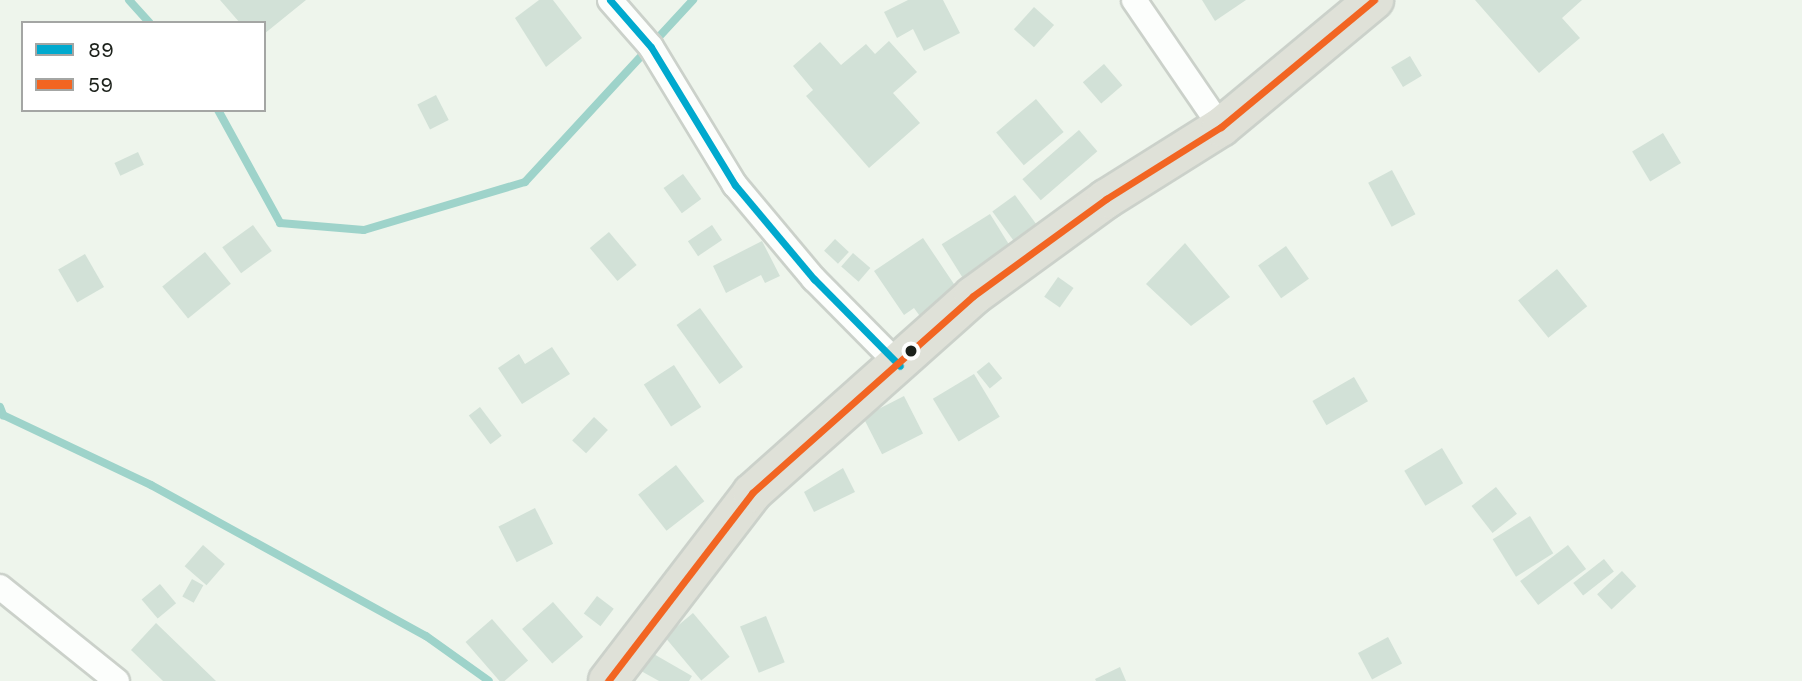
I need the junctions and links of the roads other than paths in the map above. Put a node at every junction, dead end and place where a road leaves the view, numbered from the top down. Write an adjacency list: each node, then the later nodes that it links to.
1 (610, 0): 5 (street)
2 (1135, 0): 4 (street)
3 (1374, 0): 4 (main road)
4 (1221, 127): 5 (main road)
5 (900, 366): 8 (main road)
6 (0, 587): 7 (street)
7 (117, 681)
8 (608, 681)

